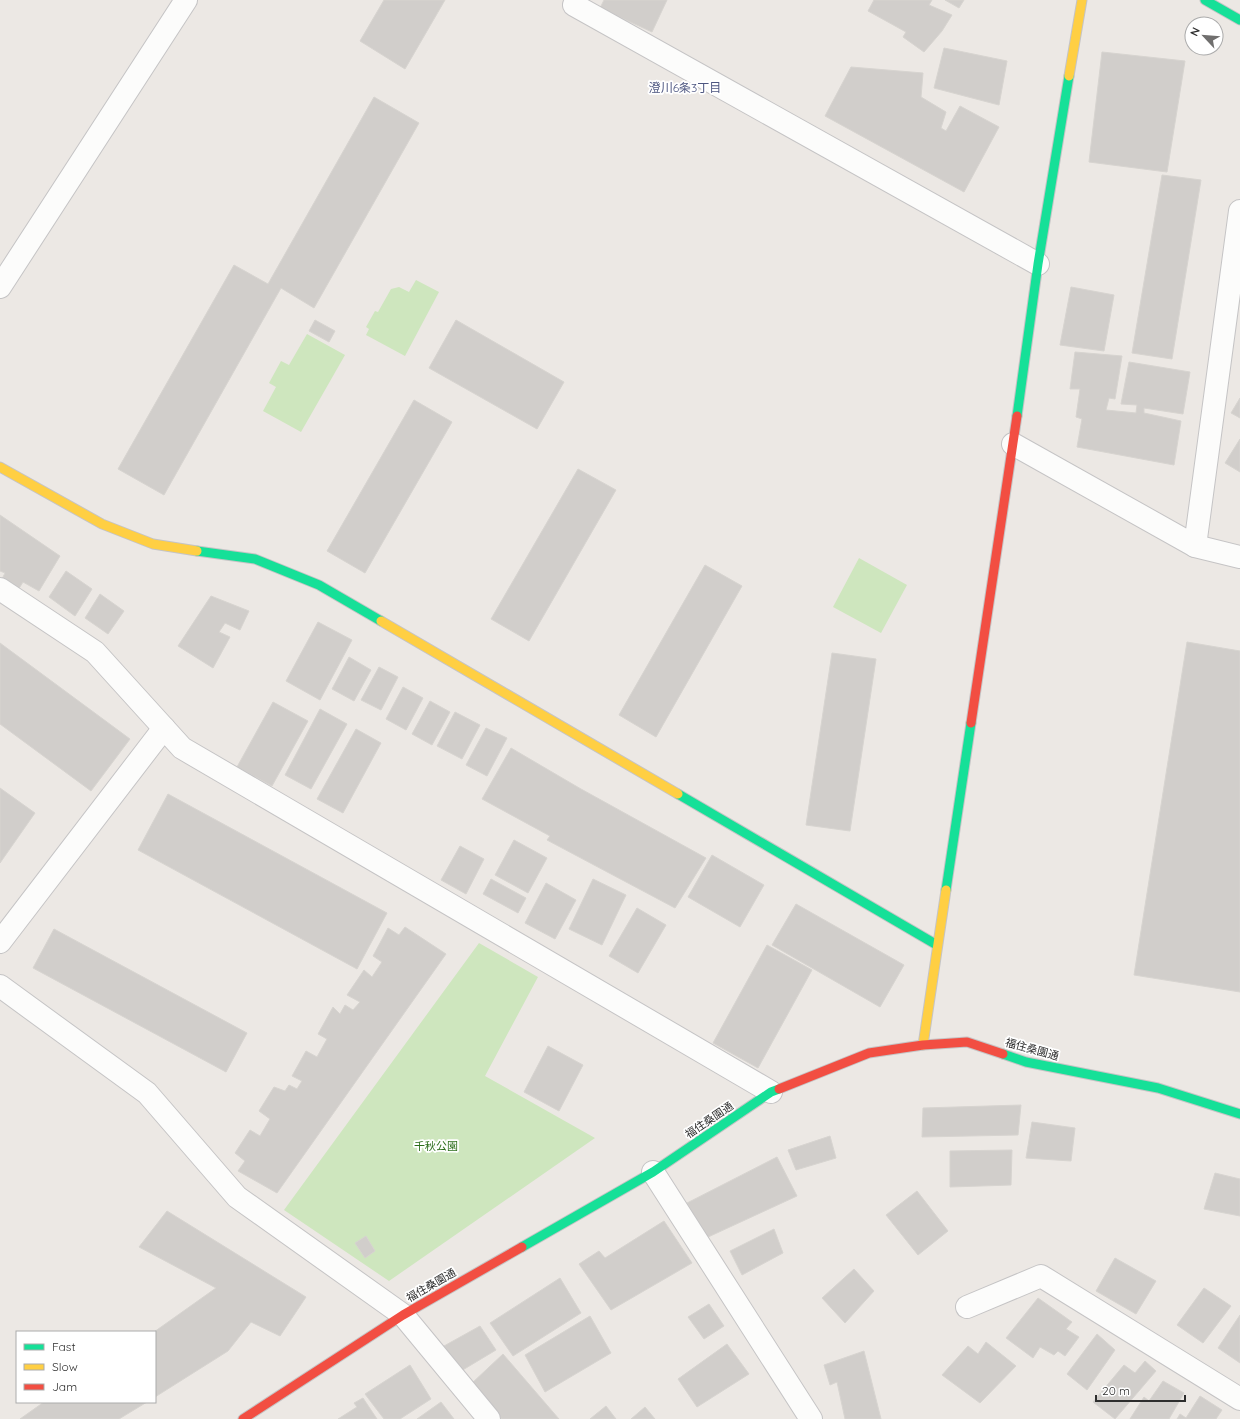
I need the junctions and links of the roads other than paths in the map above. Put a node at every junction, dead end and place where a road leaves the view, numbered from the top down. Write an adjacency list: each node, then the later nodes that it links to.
1 (186, 0): 8 (street)
2 (576, 0): 7 (street)
3 (1082, 0): 7 (street)
4 (1204, 0): 5 (street)
5 (1240, 20)
6 (1240, 211): 11 (street)
7 (1038, 264): 9 (street)
8 (0, 287)
9 (1013, 444): 11 (street); 16 (street)
10 (0, 467): 16 (street)
11 (1195, 546): 12 (street)
12 (1240, 557)
13 (0, 590): 14 (street)
14 (164, 728): 15 (street); 19 (street)
15 (0, 942)
16 (937, 945): 18 (street)
17 (0, 986): 23 (street)
18 (923, 1045): 19 (street, 福住桑園通); 20 (street, 福住桑園通)
19 (771, 1092): 21 (street, 福住桑園通)
20 (1240, 1114)
21 (653, 1172): 23 (street, 福住桑園通); 27 (street)
22 (967, 1307): 24 (street)
23 (403, 1315): 25 (street, 福住桑園通); 26 (street)
24 (1240, 1399)
25 (243, 1419)
26 (489, 1419)
27 (811, 1419)

